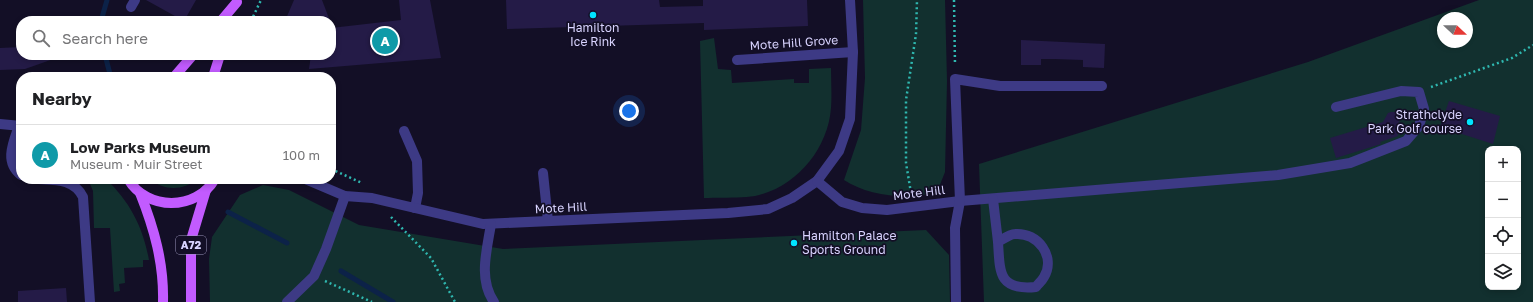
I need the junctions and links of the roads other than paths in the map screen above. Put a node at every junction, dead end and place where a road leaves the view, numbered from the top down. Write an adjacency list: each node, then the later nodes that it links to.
1 (850, 0): 5 (street, Mote Hill)
2 (237, 1): 3 (main road); 4 (main road)
3 (225, 16)
4 (232, 16)
5 (853, 52): 8 (street, Mote Hill Grove); 19 (street, Mote Hill)
6 (188, 60): 9 (main road)
7 (218, 60): 10 (main road)
8 (737, 60)
9 (178, 72)
10 (215, 72)
11 (1102, 86): 28 (street, Mote Hill)
12 (1336, 107): 27 (street)
13 (0, 124): 14 (street)
14 (16, 126)
15 (404, 132): 29 (street)
16 (16, 137): 17 (street)
17 (16, 171)
18 (543, 173): 30 (street)
19 (817, 181): 28 (street, Mote Hill); 30 (street, Mote Hill)
20 (73, 184): 33 (street)
21 (130, 184): 25 (main road, A72)
22 (212, 184): 24 (main road, A72)
23 (317, 184): 26 (street, Mote Hill)
24 (206, 190): 25 (main road, A72); 35 (main road, A72)
25 (140, 193): 34 (main road, A72)
26 (345, 196): 29 (street, Mote Hill); 36 (street)
27 (993, 199): 28 (street); 32 (street)
28 (960, 201): 38 (street)
29 (415, 208): 31 (street, Mote Hill)
30 (548, 221): 31 (street, Mote Hill)
31 (491, 224): 37 (street)
32 (998, 242): 32 (street)
33 (90, 302)
34 (164, 302)
35 (191, 302)
36 (287, 302)
37 (494, 302)
38 (956, 302)

